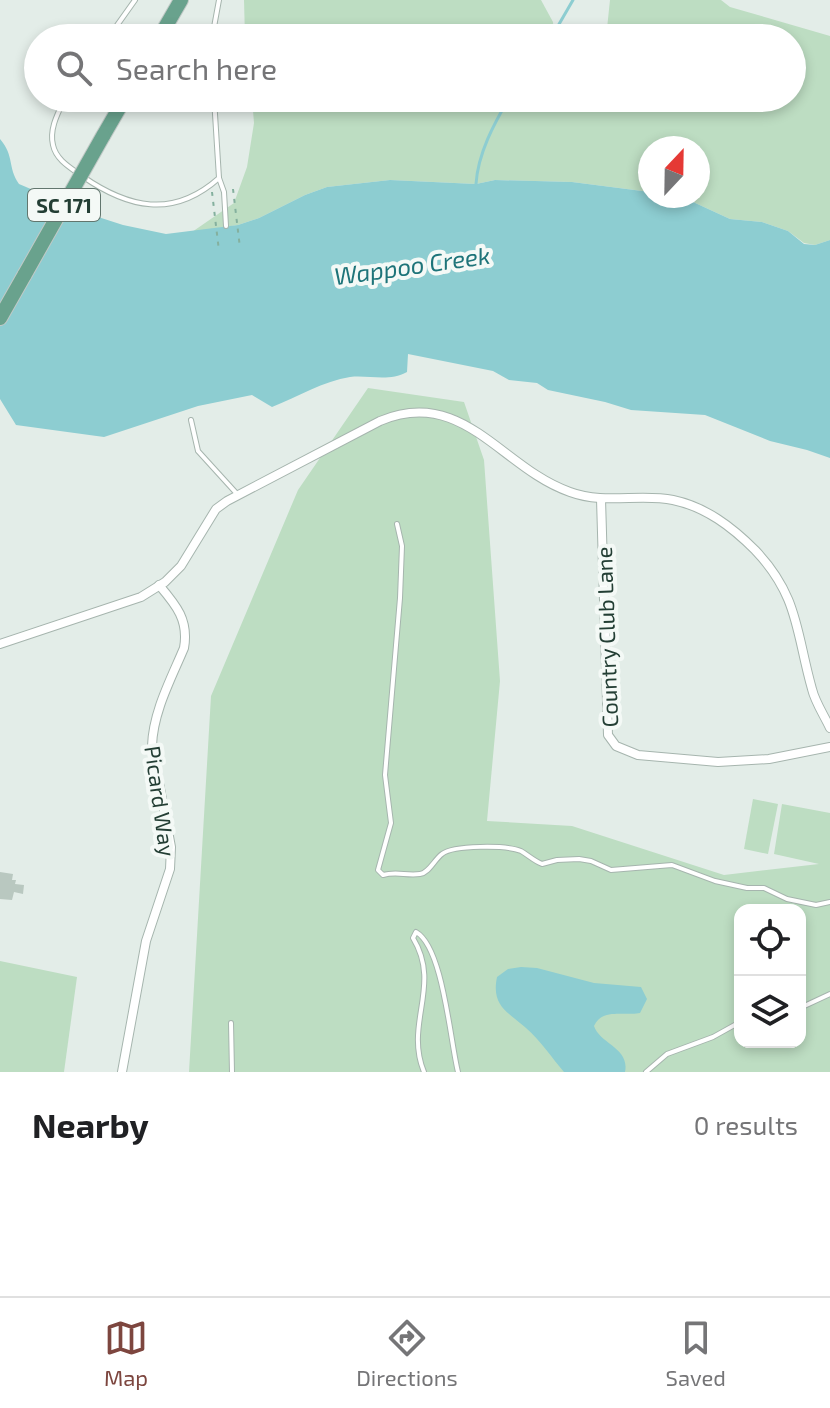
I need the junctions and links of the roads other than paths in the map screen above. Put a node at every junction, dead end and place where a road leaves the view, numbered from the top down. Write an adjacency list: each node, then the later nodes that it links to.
1 (135, 0): 4 (lane)
2 (181, 0): 5 (main road)
3 (219, 0): 6 (lane)
4 (118, 24)
5 (167, 24)
6 (215, 24)
7 (60, 112): 10 (lane)
8 (117, 112): 12 (main road, SC 171, bridge)
9 (215, 112): 10 (lane)
10 (219, 178): 11 (lane)
11 (226, 226)
12 (0, 318)
13 (191, 420): 14 (lane)
14 (238, 495): 15 (street); 17 (street)
15 (601, 499): 19 (street); 20 (street, Country Club Lane)
16 (397, 524): 21 (lane)
17 (159, 585): 18 (street); 26 (street, Picard Way)
18 (0, 644)
19 (830, 728)
20 (830, 747)
21 (830, 902)
22 (830, 994): 23 (lane)
23 (806, 1005)
24 (231, 1023): 27 (lane)
25 (734, 1025): 30 (lane)
26 (122, 1072)
27 (232, 1072)
28 (424, 1072): 29 (lane)
29 (458, 1072)
30 (646, 1072)

